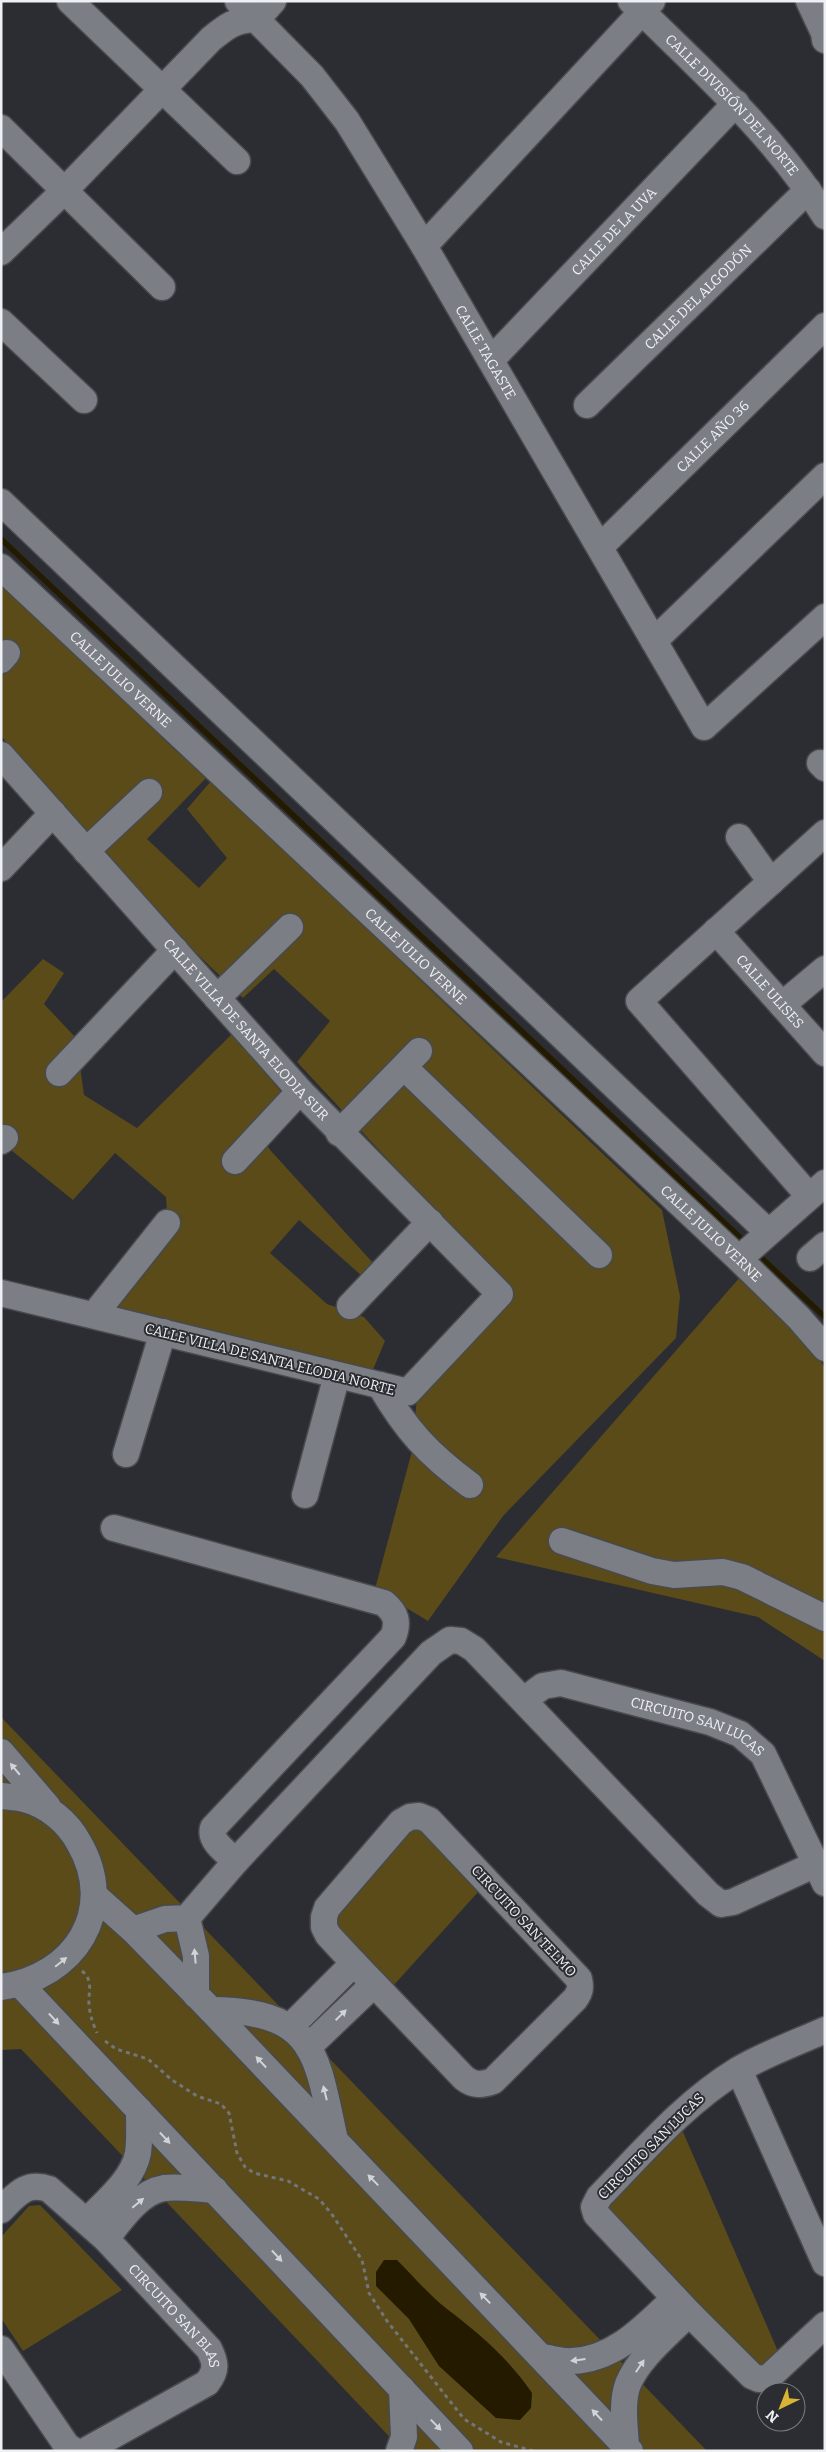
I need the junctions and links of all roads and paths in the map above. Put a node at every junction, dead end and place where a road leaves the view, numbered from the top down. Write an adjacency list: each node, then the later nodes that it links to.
1 (70, 1): 7 (street)
2 (238, 1): 5 (street, CALLE TAGASTE)
3 (809, 1): 6 (street)
4 (642, 4): 8 (street, CALLE DIVISIÓN DEL NORTE); 14 (street)
5 (265, 10): 7 (street); 14 (street, CALLE TAGASTE)
6 (825, 40)
7 (162, 90): 10 (street); 11 (street)
8 (736, 103): 12 (street, CALLE DIVISIÓN DEL NORTE); 19 (street, CALLE DE LA UVA)
9 (1, 128): 11 (street)
10 (237, 161)
11 (65, 190): 15 (street); 16 (street)
12 (808, 190): 13 (street, CALLE DIVISIÓN DEL NORTE); 21 (street, CALLE DEL ALGODÓN)
13 (825, 216)
14 (424, 246): 19 (street, CALLE TAGASTE)
15 (1, 252)
16 (162, 287)
17 (1, 322): 20 (street)
18 (825, 326): 24 (street, CALLE AÑO 36)
19 (491, 360): 24 (street, CALLE TAGASTE)
20 (84, 400)
21 (587, 405)
22 (825, 476): 27 (street)
23 (1, 502): 50 (street)
24 (600, 547): 27 (street, CALLE TAGASTE)
25 (1, 567): 50 (street, CALLE JULIO VERNE)
26 (825, 617): 27 (street, CALLE TAGASTE)
27 (654, 642)
28 (1, 755): 30 (street, CALLE VILLA DE SANTA ELODIA SUR)
29 (150, 792): 33 (street)
30 (53, 813): 33 (street, CALLE VILLA DE SANTA ELODIA SUR); 34 (street)
31 (825, 833): 35 (street)
32 (739, 837): 35 (street)
33 (86, 850): 38 (street, CALLE VILLA DE SANTA ELODIA SUR)
34 (1, 868)
35 (771, 882): 37 (street)
36 (290, 927): 40 (street)
37 (716, 931): 41 (street, CALLE ULISES); 47 (street)
38 (175, 950): 40 (street, CALLE VILLA DE SANTA ELODIA SUR); 43 (street)
39 (825, 969): 41 (street)
40 (217, 998): 44 (street, CALLE VILLA DE SANTA ELODIA SUR)
41 (782, 1005): 42 (street, CALLE ULISES)
42 (825, 1053)
43 (59, 1073)
44 (300, 1090): 45 (street, CALLE VILLA DE SANTA ELODIA SUR); 46 (street)
45 (339, 1133): 49 (street, CALLE VILLA DE SANTA ELODIA SUR); 51 (street)
46 (235, 1161)
47 (817, 1189): 50 (street)
48 (166, 1222): 55 (street)
49 (430, 1222): 53 (street, CALLE VILLA DE SANTA ELODIA SUR); 54 (street)
50 (752, 1246): 57 (street, CALLE JULIO VERNE)
51 (599, 1255)
52 (1, 1293): 55 (street, CALLE VILLA DE SANTA ELODIA NORTE)
53 (500, 1294): 59 (street, CALLE VILLA DE SANTA ELODIA NORTE)
54 (350, 1306)
55 (94, 1315): 56 (street, CALLE VILLA DE SANTA ELODIA NORTE)
56 (163, 1332): 58 (street, CALLE VILLA DE SANTA ELODIA NORTE); 60 (street)
57 (825, 1348)
58 (337, 1375): 59 (street, CALLE VILLA DE SANTA ELODIA NORTE); 62 (street)
59 (380, 1385): 61 (street)
60 (126, 1454)
61 (470, 1485)
62 (305, 1495)
63 (114, 1528): 70 (street)
64 (562, 1541): 65 (street)
65 (825, 1618)
66 (524, 1700): 70 (street); 71 (street); 71 (street, CIRCUITO SAN LUCAS)
67 (1, 1752): 69 (street, one-way to 67)
68 (1, 1796): 69 (street)
69 (51, 1812): 72 (street)
70 (236, 1861): 73 (street)
71 (821, 1874)
72 (94, 1896): 74 (street); 75 (street)
73 (187, 1918): 74 (street); 79 (street, one-way to 73)
74 (133, 1930): 79 (street)
75 (67, 1957): 78 (street, one-way to 75); 101 (path)
76 (354, 1963): 77 (street, CIRCUITO SAN TELMO); 77 (street, CIRCUITO SAN TELMO); 80 (street)
77 (374, 1984): 82 (street, one-way to 77)
78 (11, 1985): 84 (street, one-way to 84)
79 (204, 2002): 80 (street); 85 (street, one-way to 79)
80 (290, 2027): 82 (street)
81 (825, 2030): 83 (street, CIRCUITO SAN LUCAS)
82 (308, 2047): 85 (street, one-way to 82)
83 (739, 2070): 90 (street); 91 (street, CIRCUITO SAN LUCAS)
84 (139, 2110): 86 (street, one-way to 86); 88 (street)
85 (336, 2141): 94 (street, one-way to 85)
86 (215, 2190): 89 (street, one-way to 86); 95 (street, one-way to 95)
87 (1, 2210): 88 (street, CIRCUITO SAN BLAS)
88 (87, 2221): 89 (street, CIRCUITO SAN BLAS)
89 (106, 2239): 98 (street, CIRCUITO SAN BLAS)
90 (825, 2263)
91 (682, 2305): 92 (street, CIRCUITO SAN LUCAS); 94 (street, one-way to 94); 96 (street, one-way to 91)
92 (825, 2325)
93 (1, 2349): 97 (street)
94 (541, 2357): 96 (street, one-way to 94)
95 (402, 2389): 99 (street); 100 (street, one-way to 100)
96 (628, 2448)
97 (75, 2451)
98 (85, 2451)
99 (399, 2451)
100 (460, 2451)
101 (533, 2451)

